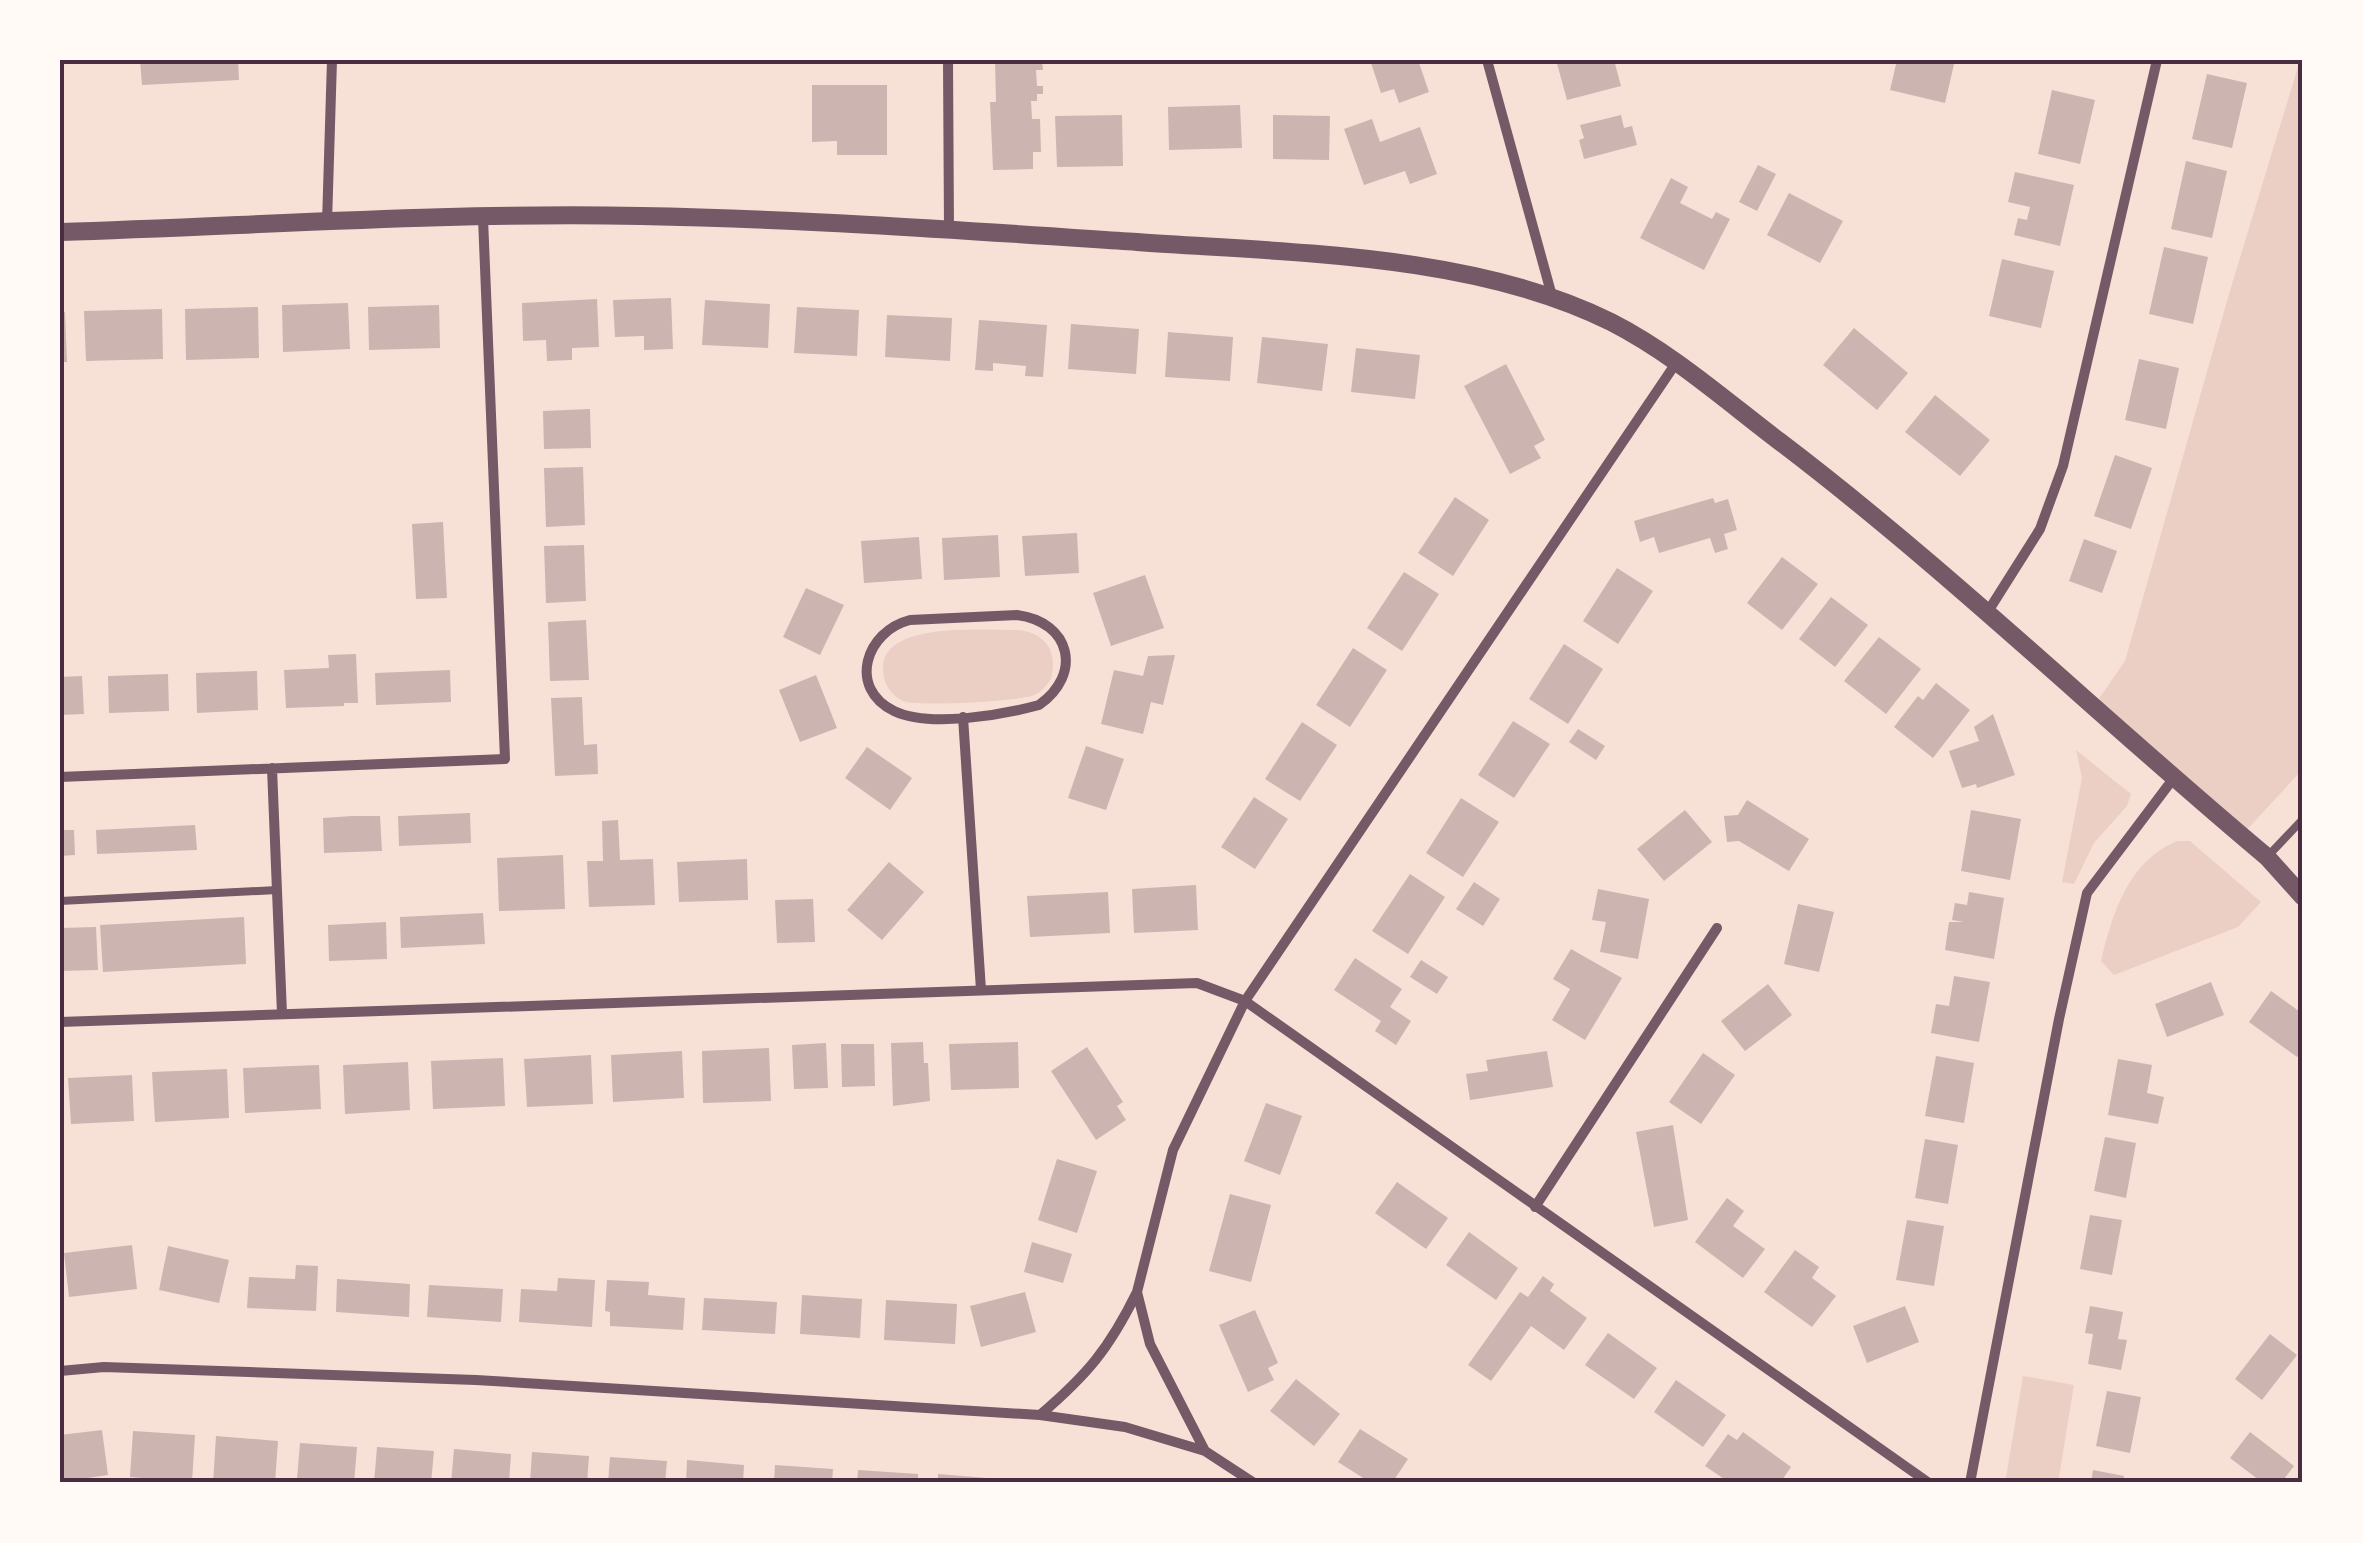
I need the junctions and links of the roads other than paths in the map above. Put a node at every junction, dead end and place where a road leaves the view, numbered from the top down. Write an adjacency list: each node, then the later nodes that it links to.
1 (332, 60): 6 (street)
2 (948, 60): 7 (street)
3 (1487, 60): 9 (street)
4 (2158, 60): 11 (street)
5 (484, 218): 6 (street); 7 (street); 13 (street)
6 (328, 222): 8 (street)
7 (949, 230): 9 (street)
8 (60, 232)
9 (1552, 296): 10 (street)
10 (1676, 363): 11 (street); 23 (street)
11 (1987, 613): 15 (street)
12 (963, 717): 12 (street); 22 (street)
13 (272, 768): 14 (street); 18 (street)
14 (60, 776)
15 (2173, 778): 17 (street); 33 (street)
16 (2303, 820): 17 (lane)
17 (2267, 857): 19 (street)
18 (277, 890): 20 (lane); 24 (street)
19 (2303, 896)
20 (60, 901)
21 (1717, 928): 26 (street)
22 (981, 990): 23 (street); 24 (street)
23 (1245, 1002): 26 (street); 27 (street)
24 (282, 1014): 25 (street)
25 (60, 1022)
26 (1535, 1207): 32 (street)
27 (1138, 1292): 29 (street); 30 (street)
28 (60, 1372): 29 (street)
29 (1040, 1416): 30 (street)
30 (1205, 1451): 31 (street)
31 (1254, 1483)
32 (1929, 1483)
33 (1970, 1483)

